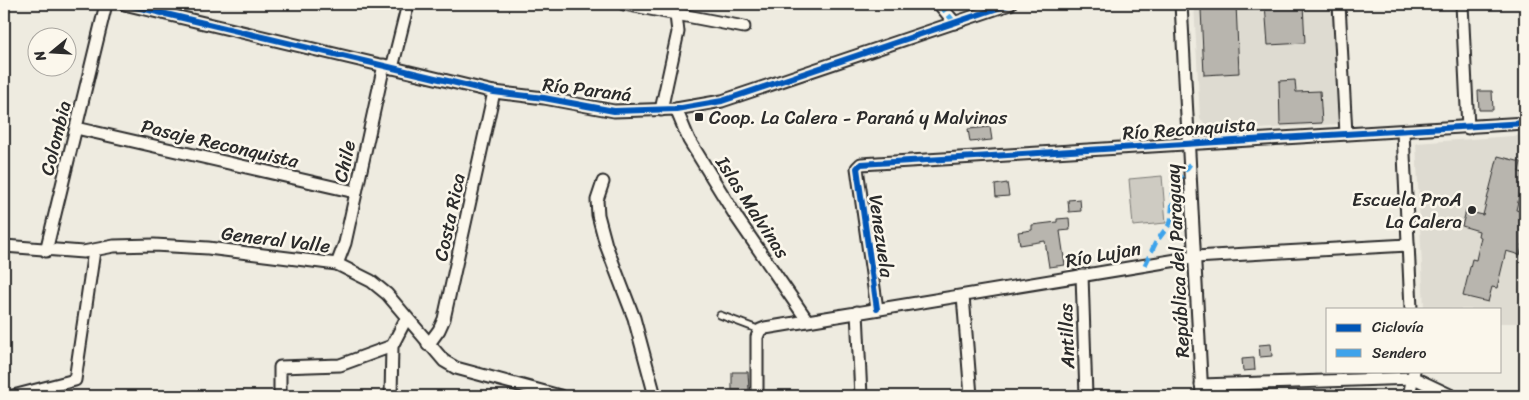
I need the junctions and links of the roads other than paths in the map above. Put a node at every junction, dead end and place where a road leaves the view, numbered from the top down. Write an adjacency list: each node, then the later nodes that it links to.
1 (106, 4): 18 (street, Colombia)
2 (124, 4): 13 (street, Río Paraná)
3 (408, 4): 13 (street, Chile)
4 (624, 4): 10 (street)
5 (939, 4): 11 (street)
6 (1010, 4): 11 (street, Río Paraná)
7 (1181, 4): 22 (street, República del Paraguay)
8 (1339, 4): 21 (street)
9 (1462, 4): 19 (street)
10 (676, 16): 12 (street); 16 (street)
11 (955, 23): 15 (street, Río Paraná)
12 (744, 27)
13 (388, 67): 14 (street, Río Paraná); 25 (street, Chile)
14 (494, 92): 16 (street, Río Paraná); 41 (street, Costa Rica)
15 (676, 109): 16 (street, Río Paraná); 39 (street, Islas Malvinas)
16 (660, 110)
17 (1525, 123): 19 (street, Río Reconquista)
18 (76, 128): 25 (street, Pasaje Reconquista); 28 (street, Colombia)
19 (1468, 128): 20 (street, Río Reconquista)
20 (1403, 132): 21 (street, Río Reconquista); 26 (street)
21 (1346, 134): 22 (street, Río Reconquista)
22 (1189, 143): 23 (street, Río Reconquista); 30 (street, República del Paraguay)
23 (857, 168): 35 (street, Venezuela)
24 (603, 182): 49 (street)
25 (355, 192): 31 (street, Chile)
26 (1408, 245): 30 (street, Río Lujan); 34 (street)
27 (4, 246): 28 (street, General Valle)
28 (46, 250): 29 (street, General Valle)
29 (94, 251): 31 (street, General Valle); 45 (street)
30 (1195, 257): 32 (street, Río Lujan); 44 (street, República del Paraguay)
31 (337, 264): 38 (street, General Valle)
32 (1082, 275): 33 (street, Río Lujan); 53 (street, Antillas)
33 (963, 296): 35 (street, Río Lujan); 52 (street)
34 (1411, 308)
35 (877, 309): 36 (street, Río Lujan)
36 (857, 312): 39 (street, Río Lujan); 51 (street)
37 (720, 315): 40 (lane)
38 (406, 319): 41 (street, General Valle); 42 (street)
39 (808, 320): 40 (street, Río Lujan)
40 (762, 329): 50 (street)
41 (428, 345): 48 (street, General Valle)
42 (392, 346): 46 (street); 47 (street)
43 (1414, 374): 44 (street); 54 (street); 55 (street)
44 (1202, 390)
45 (13, 396)
46 (280, 396)
47 (391, 396)
48 (560, 396)
49 (655, 396)
50 (757, 396)
51 (861, 396)
52 (971, 396)
53 (1086, 396)
54 (1409, 396)
55 (1452, 396)

